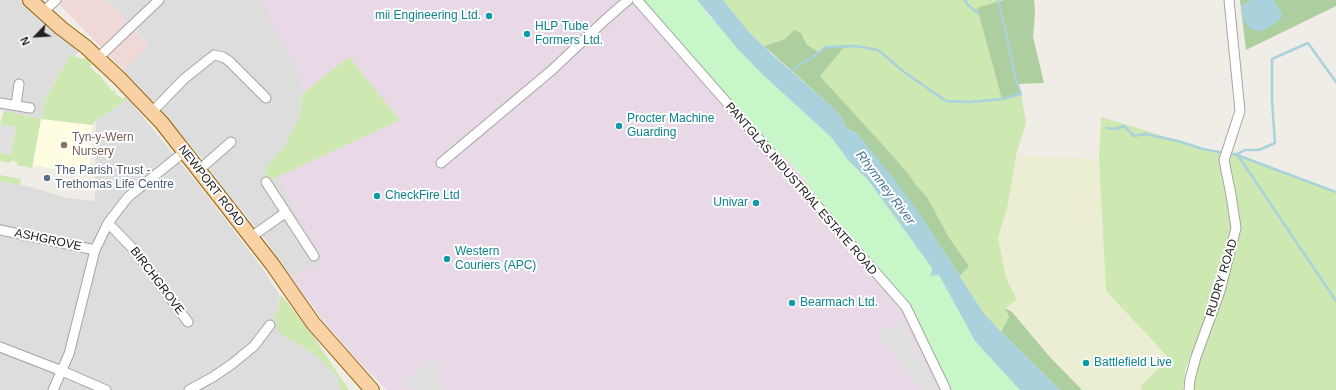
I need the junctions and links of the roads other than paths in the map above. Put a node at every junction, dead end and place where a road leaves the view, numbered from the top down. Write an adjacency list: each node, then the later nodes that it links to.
1 (30, 0): 7 (main road, NEWPORT ROAD)
2 (56, 0): 7 (street)
3 (159, 0): 8 (street)
4 (628, 0): 17 (street)
5 (637, 0): 34 (street, PANTGLAS INDUSTRIAL ESTATE ROAD)
6 (1229, 0): 35 (street, RUDRY ROAD)
7 (44, 12): 8 (main road, NEWPORT ROAD)
8 (98, 58): 14 (main road, NEWPORT ROAD)
9 (19, 84): 12 (street)
10 (266, 98): 14 (street)
11 (0, 103): 12 (street)
12 (16, 106): 13 (street)
13 (30, 108)
14 (152, 112): 16 (main road, NEWPORT ROAD)
15 (231, 142): 18 (street)
16 (184, 152): 18 (main road, NEWPORT ROAD); 21 (street)
17 (441, 163)
18 (199, 170): 23 (main road, NEWPORT ROAD)
19 (266, 182): 20 (street)
20 (284, 213): 23 (street); 25 (street)
21 (108, 223): 24 (street); 26 (street, BIRCHGROVE)
22 (0, 230): 24 (street, ASHGROVE)
23 (251, 237): 33 (main road, NEWPORT ROAD)
24 (95, 250): 29 (street)
25 (314, 256)
26 (188, 322)
27 (270, 325): 32 (street)
28 (0, 347): 29 (street)
29 (62, 371): 30 (street); 31 (street)
30 (53, 390)
31 (106, 390)
32 (189, 390)
33 (372, 390)
34 (946, 390)
35 (1189, 390)

